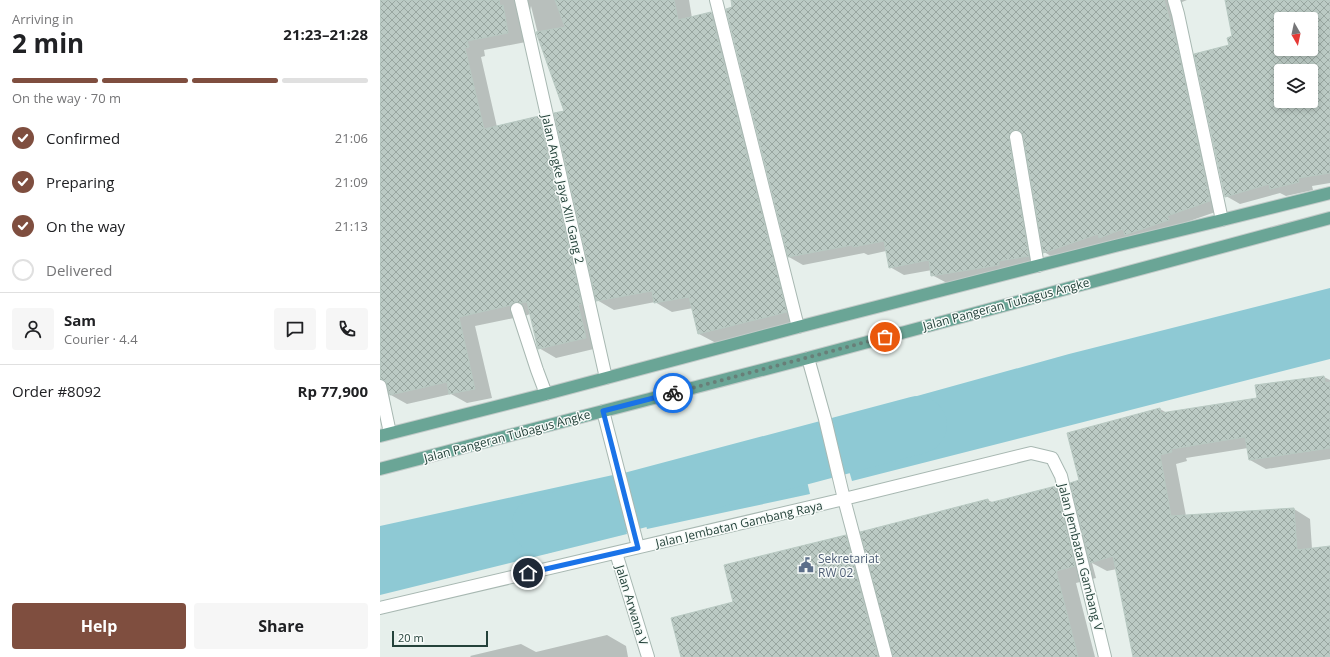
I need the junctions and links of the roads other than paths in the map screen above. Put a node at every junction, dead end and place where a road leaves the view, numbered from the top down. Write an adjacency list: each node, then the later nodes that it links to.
1 (521, 0): 12 (street, Jalan Angke Jaya XIII Gang 2)
2 (716, 0): 10 (street)
3 (1174, 0): 7 (street)
4 (1016, 137): 8 (street)
5 (1330, 192): 7 (main road)
6 (1330, 218): 11 (main road, Jalan Pangeran Tubagus Angke)
7 (1222, 220): 8 (main road)
8 (1038, 266): 10 (main road)
9 (517, 309): 14 (street)
10 (798, 327): 12 (main road)
11 (808, 358): 15 (main road, Jalan Pangeran Tubagus Angke); 19 (street)
12 (606, 378): 14 (main road)
13 (380, 386): 16 (street)
14 (546, 394): 16 (main road)
15 (603, 411): 18 (main road, Jalan Pangeran Tubagus Angke); 20 (street)
16 (385, 435)
17 (1052, 458): 19 (street, Jalan Jembatan Gambang Raya); 25 (street, Jalan Jembatan Gambang V)
18 (380, 469)
19 (844, 499): 20 (street, Jalan Jembatan Gambang Raya); 24 (street)
20 (638, 548): 21 (street, Jalan Jembatan Gambang Raya)
21 (616, 553): 22 (street, Jalan Jembatan Gambang Raya); 23 (street, Jalan Arwana V)
22 (380, 608)
23 (648, 657)
24 (886, 657)
25 (1105, 657)

